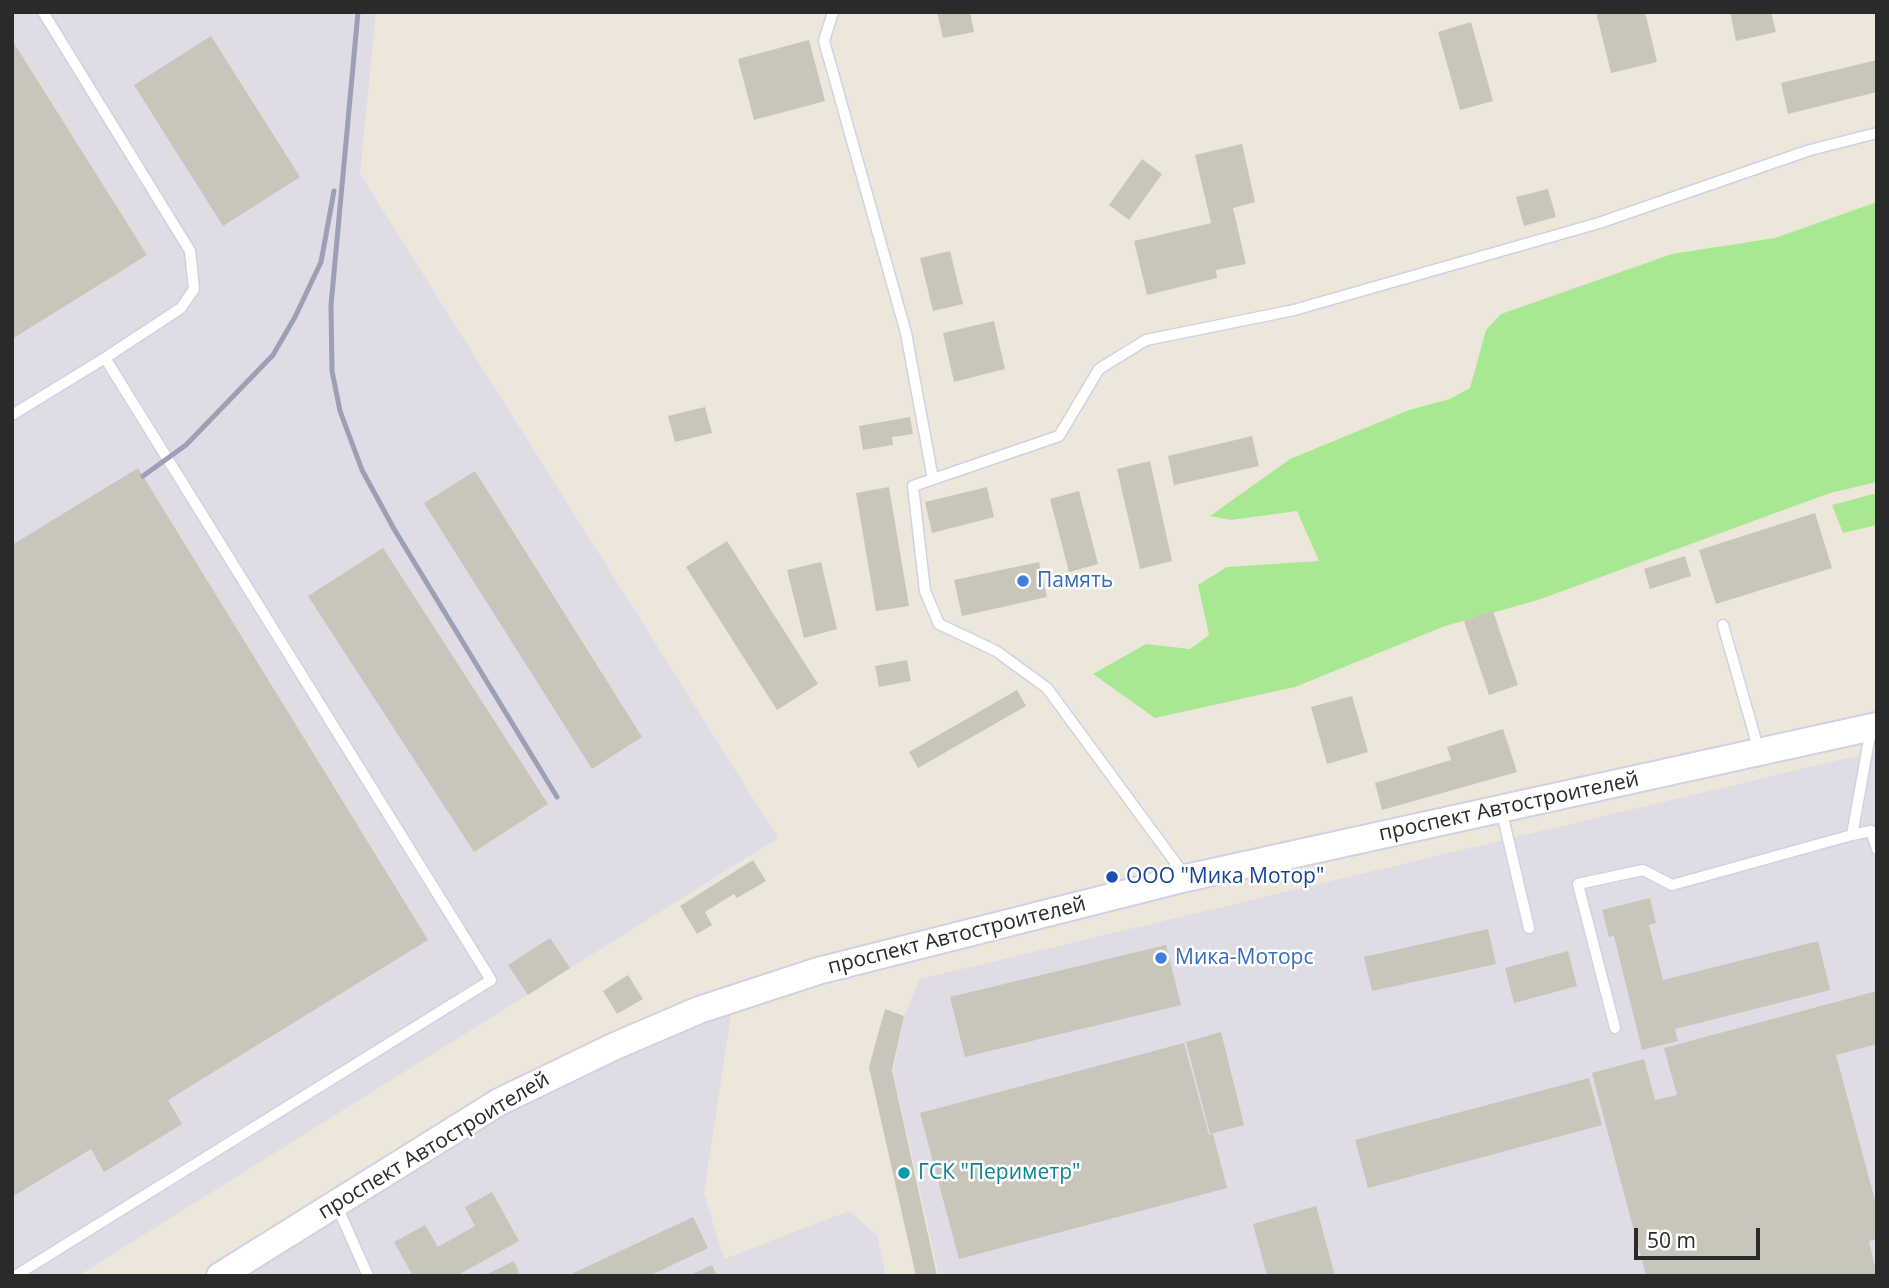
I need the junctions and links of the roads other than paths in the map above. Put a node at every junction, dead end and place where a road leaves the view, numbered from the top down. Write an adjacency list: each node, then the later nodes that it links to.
1 (43, 12): 4 (lane)
2 (833, 12): 6 (lane)
3 (1877, 133): 6 (lane)
4 (105, 358): 5 (lane); 17 (lane)
5 (12, 415)
6 (933, 480): 13 (lane)
7 (1723, 625): 9 (lane)
8 (1874, 726): 9 (main road, проспект Автостроителей); 11 (lane)
9 (1759, 752): 10 (main road, проспект Автостроителей)
10 (1501, 808): 13 (main road, проспект Автостроителей); 14 (lane)
11 (1852, 835): 12 (lane); 15 (lane)
12 (1877, 849)
13 (1186, 878): 16 (main road, проспект Автостроителей)
14 (1530, 928)
15 (1615, 1028)
16 (335, 1204): 18 (main road, проспект Автостроителей); 19 (lane)
17 (15, 1276)
18 (220, 1276)
19 (368, 1276)

